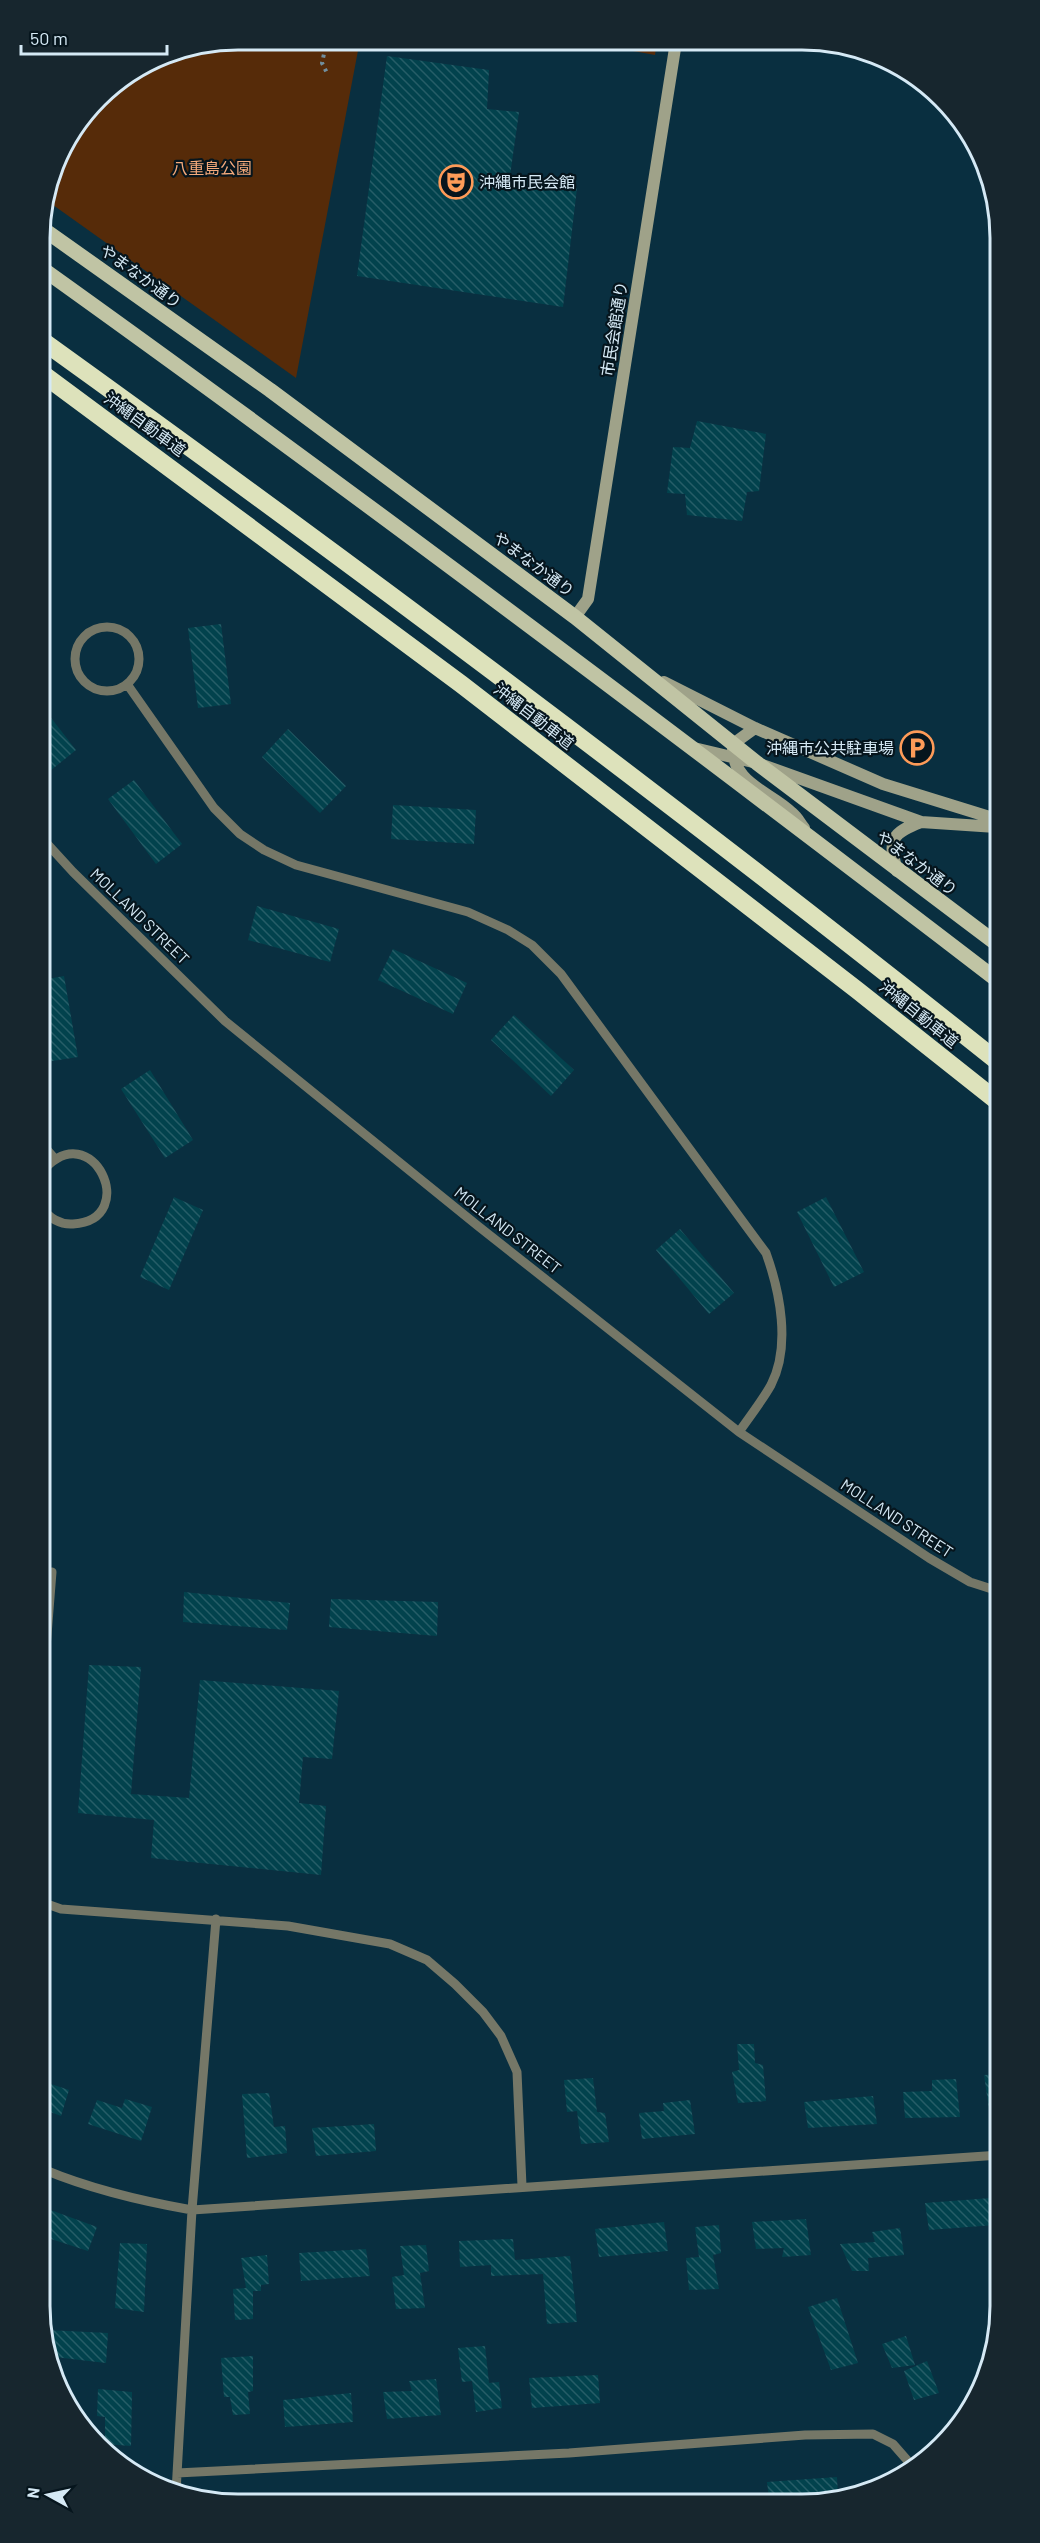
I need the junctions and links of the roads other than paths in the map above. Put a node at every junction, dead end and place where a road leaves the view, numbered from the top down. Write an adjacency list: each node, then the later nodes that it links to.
1 (675, 50): 6 (street, 市民会館通り)
2 (50, 234): 6 (main road, やまなか通り)
3 (50, 274): 10 (main road)
4 (50, 346): 21 (highway, 沖縄自動車道)
5 (50, 379): 22 (highway, 沖縄自動車道)
6 (575, 617): 7 (main road, やまなか通り)
7 (641, 671): 9 (street); 11 (main road, やまなか通り)
8 (127, 684): 8 (lane); 27 (lane)
9 (755, 728): 11 (street); 13 (street)
10 (688, 747): 11 (street); 16 (main road)
11 (733, 751): 12 (main road, やまなか通り); 16 (street)
12 (756, 763): 14 (street); 18 (main road, やまなか通り)
13 (990, 817)
14 (921, 822): 15 (street); 18 (street)
15 (990, 827)
16 (817, 842): 20 (main road)
17 (50, 847): 27 (lane, MOLLAND STREET)
18 (897, 871): 19 (main road, やまなか通り)
19 (990, 939)
20 (990, 975)
21 (990, 1056)
22 (990, 1095)
23 (50, 1153): 24 (lane)
24 (55, 1159): 25 (lane); 26 (lane)
25 (50, 1164)
26 (50, 1216)
27 (740, 1432): 29 (lane, MOLLAND STREET)
28 (52, 1572): 30 (lane)
29 (990, 1588)
30 (50, 1597)
31 (50, 1905): 32 (lane)
32 (216, 1919): 35 (lane); 36 (lane)
33 (990, 2156): 35 (lane)
34 (50, 2172): 36 (lane)
35 (522, 2186): 36 (lane)
36 (192, 2210): 38 (lane)
37 (908, 2461): 38 (lane)
38 (177, 2473): 39 (lane)
39 (176, 2484)

